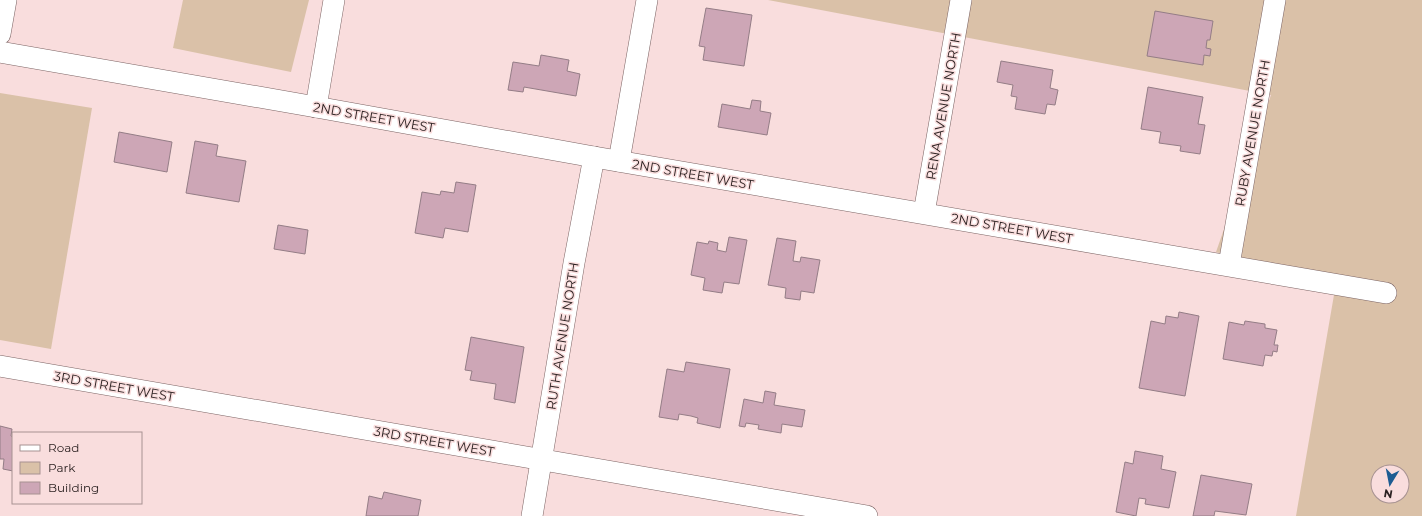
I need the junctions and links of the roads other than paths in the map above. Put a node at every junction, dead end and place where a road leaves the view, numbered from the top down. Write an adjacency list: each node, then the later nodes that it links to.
1 (6, 0): 6 (street)
2 (334, 0): 8 (street)
3 (647, 0): 10 (street)
4 (961, 0): 11 (street, RENA AVENUE NORTH)
5 (1275, 0): 12 (street, RUBY AVENUE NORTH)
6 (0, 34)
7 (0, 52): 8 (street, 2ND STREET WEST)
8 (316, 107): 9 (street, 2ND STREET WEST)
9 (594, 157): 10 (street, 2ND STREET WEST); 15 (street, RUTH AVENUE NORTH)
10 (618, 161): 11 (street, 2ND STREET WEST)
11 (924, 213): 12 (street, 2ND STREET WEST)
12 (1229, 265): 13 (street, 2ND STREET WEST)
13 (1386, 293)
14 (0, 366): 15 (street, 3RD STREET WEST)
15 (541, 459): 16 (street, RUTH AVENUE NORTH); 17 (street, 3RD STREET WEST)
16 (532, 516)
17 (867, 516)

